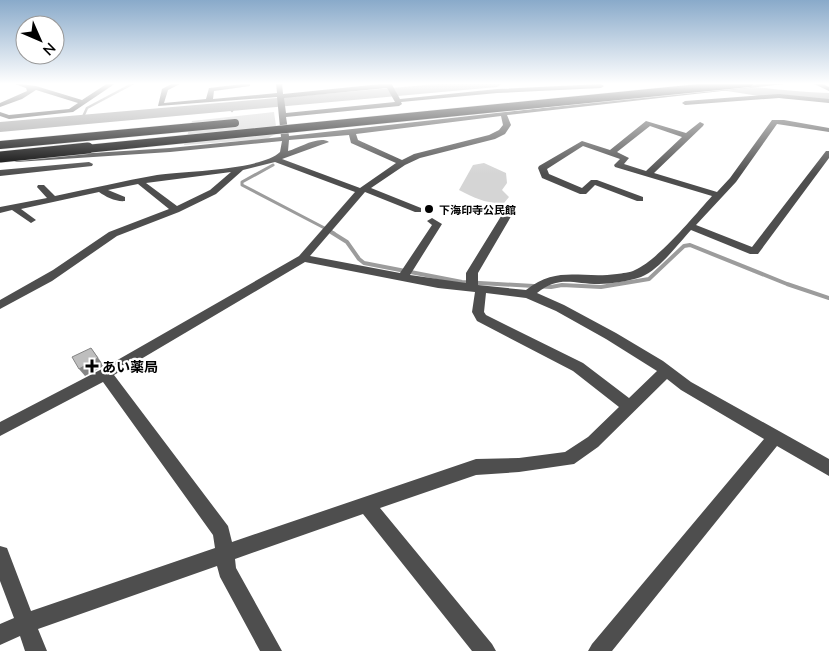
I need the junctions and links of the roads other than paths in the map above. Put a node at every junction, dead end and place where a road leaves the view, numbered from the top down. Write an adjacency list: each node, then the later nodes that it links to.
1 (46, 113): 6 (street)
2 (282, 113): 15 (street)
3 (392, 113): 8 (highway)
4 (441, 113): 22 (highway, bridge)
5 (508, 113): 7 (street)
6 (0, 114)
7 (503, 114): 14 (street); 23 (street)
8 (345, 118): 9 (highway); 17 (highway)
9 (270, 121)
10 (242, 123): 16 (highway, bridge)
11 (700, 124): 13 (street)
12 (829, 130): 31 (street)
13 (688, 136): 19 (street); 26 (street)
14 (353, 137): 15 (street); 21 (street); 23 (street)
15 (286, 138): 18 (street); 21 (street)
16 (0, 144)
17 (0, 151)
18 (124, 153): 22 (street); 25 (street)
19 (611, 153): 26 (street); 34 (street)
20 (829, 153): 42 (street)
21 (279, 157): 24 (street); 30 (street)
22 (0, 160)
23 (402, 163): 30 (street)
24 (240, 168): 27 (street); 37 (street)
25 (0, 173)
26 (648, 174): 31 (street)
27 (138, 181): 29 (street); 37 (street)
28 (41, 186): 32 (street)
29 (101, 189): 32 (street); 33 (street)
30 (362, 190): 38 (street); 43 (street)
31 (718, 195): 42 (street)
32 (52, 198): 35 (street)
33 (122, 199)
34 (640, 199)
35 (13, 207): 36 (street); 40 (street)
36 (0, 210)
37 (176, 210): 47 (street)
38 (418, 210)
39 (508, 213): 45 (street)
40 (31, 220)
41 (432, 222): 44 (street)
42 (691, 226): 46 (street)
43 (303, 258): 44 (street); 49 (street)
44 (403, 277): 45 (street)
45 (476, 288): 46 (street); 50 (street)
46 (528, 294): 48 (street)
47 (0, 305)
48 (666, 371): 50 (street); 52 (street)
49 (105, 374): 51 (street); 55 (street)
50 (630, 406): 54 (street)
51 (0, 429)
52 (775, 437): 53 (street); 62 (street)
53 (829, 468)
54 (366, 505): 55 (street); 61 (street)
55 (224, 553): 57 (street); 60 (street)
56 (0, 555): 57 (street)
57 (25, 623): 58 (street); 59 (street)
58 (0, 635)
59 (36, 651)
60 (271, 651)
61 (485, 651)
62 (599, 651)

